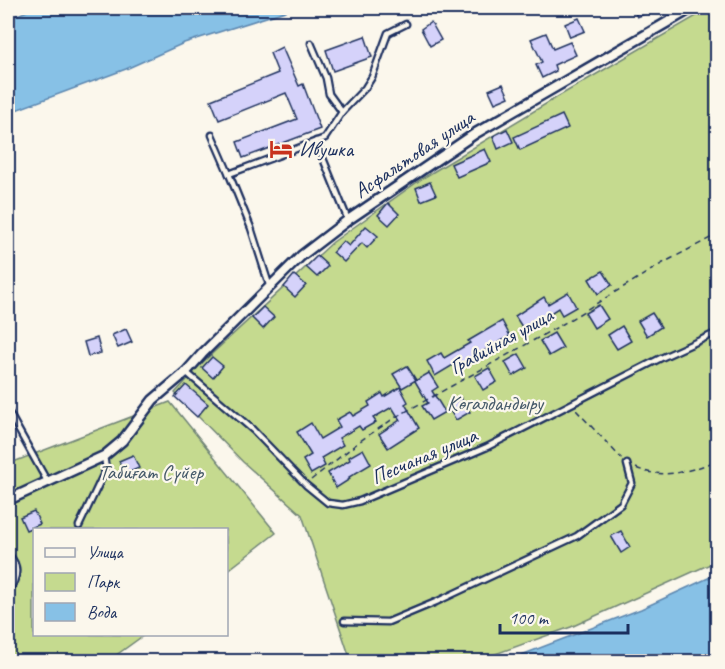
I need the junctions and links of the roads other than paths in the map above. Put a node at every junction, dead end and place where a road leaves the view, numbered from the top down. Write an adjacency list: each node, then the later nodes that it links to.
1 (692, 8): 8 (street, Асфальтовая улица)
2 (406, 24): 4 (lane)
3 (311, 43): 4 (lane)
4 (342, 112): 6 (lane)
5 (212, 135): 7 (lane)
6 (316, 141): 7 (lane); 8 (lane)
7 (229, 174): 9 (lane)
8 (348, 220): 9 (street, Асфальтовая улица)
9 (270, 288): 11 (street, Асфальтовая улица)
10 (717, 332): 11 (lane, Песчаная улица)
11 (186, 372): 13 (street, Асфальтовая улица)
12 (8, 411): 15 (lane)
13 (104, 456): 15 (street, Асфальтовая улица); 17 (lane)
14 (627, 464): 20 (lane)
15 (46, 481): 16 (street, Асфальтовая улица)
16 (8, 500)
17 (79, 525)
18 (8, 554): 19 (lane)
19 (8, 591)
20 (344, 621)

